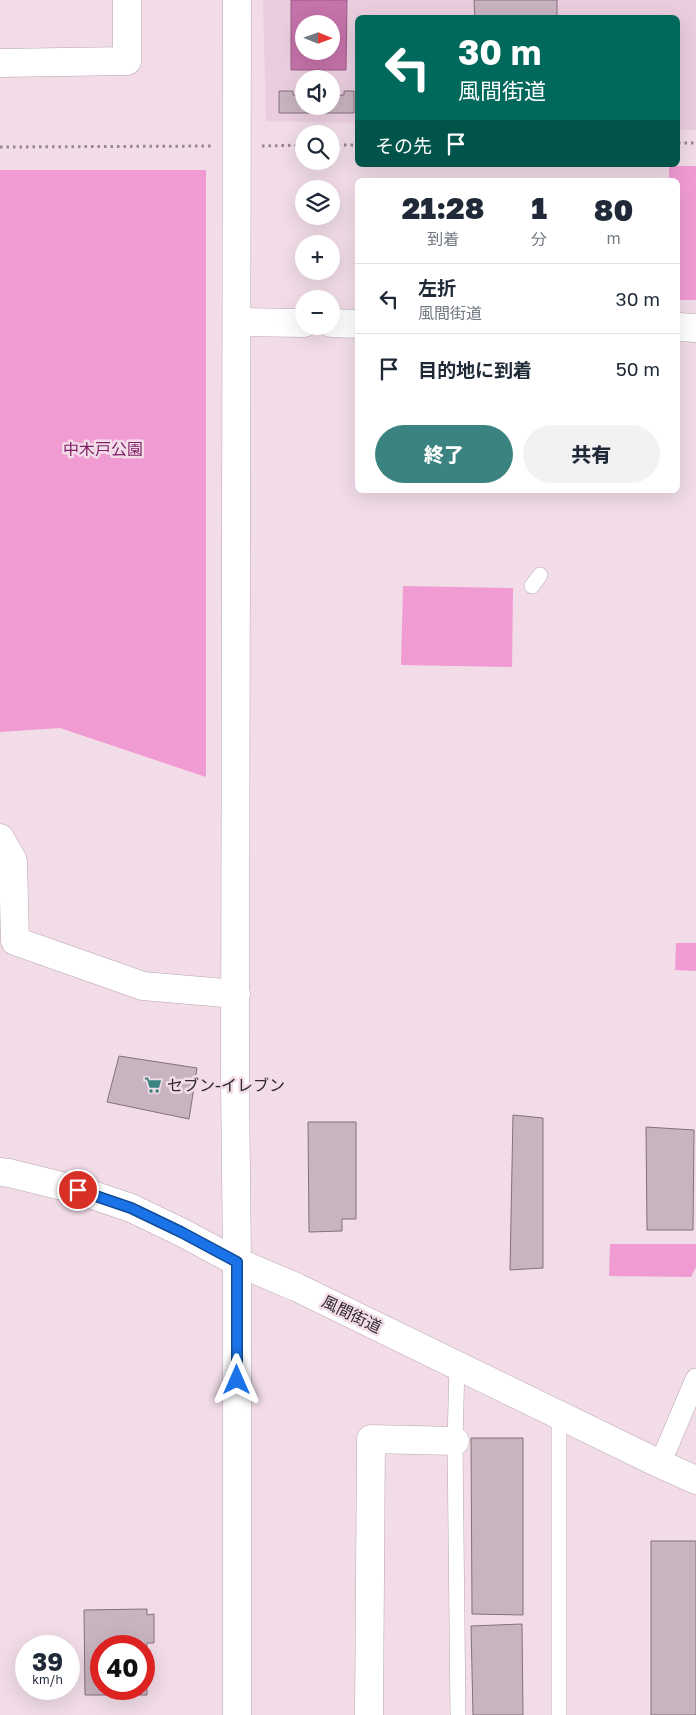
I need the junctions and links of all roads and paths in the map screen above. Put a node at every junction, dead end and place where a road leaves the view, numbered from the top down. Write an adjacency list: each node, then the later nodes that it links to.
1 (127, 0): 3 (street)
2 (237, 0): 9 (street)
3 (0, 63)
4 (680, 143): 5 (path)
5 (696, 143)
6 (295, 145): 9 (path)
7 (340, 145): 8 (path)
8 (355, 145)
9 (237, 146): 10 (path); 11 (street)
10 (0, 147)
11 (237, 322): 12 (street); 19 (street)
12 (295, 323)
13 (340, 323): 14 (street)
14 (355, 324)
15 (680, 327): 16 (street)
16 (696, 328)
17 (4, 853): 18 (street)
18 (7, 942): 19 (street)
19 (236, 994): 21 (street)
20 (0, 1172): 21 (street, 風間街道)
21 (237, 1262): 22 (street, 風間街道); 28 (street)
22 (457, 1366): 24 (street, 風間街道); 25 (lane)
23 (696, 1379): 26 (street)
24 (559, 1416): 26 (street, 風間街道); 31 (lane)
25 (455, 1441): 29 (street); 30 (lane)
26 (660, 1464): 27 (street, 風間街道)
27 (696, 1480)
28 (237, 1715)
29 (369, 1715)
30 (458, 1715)
31 (559, 1715)

